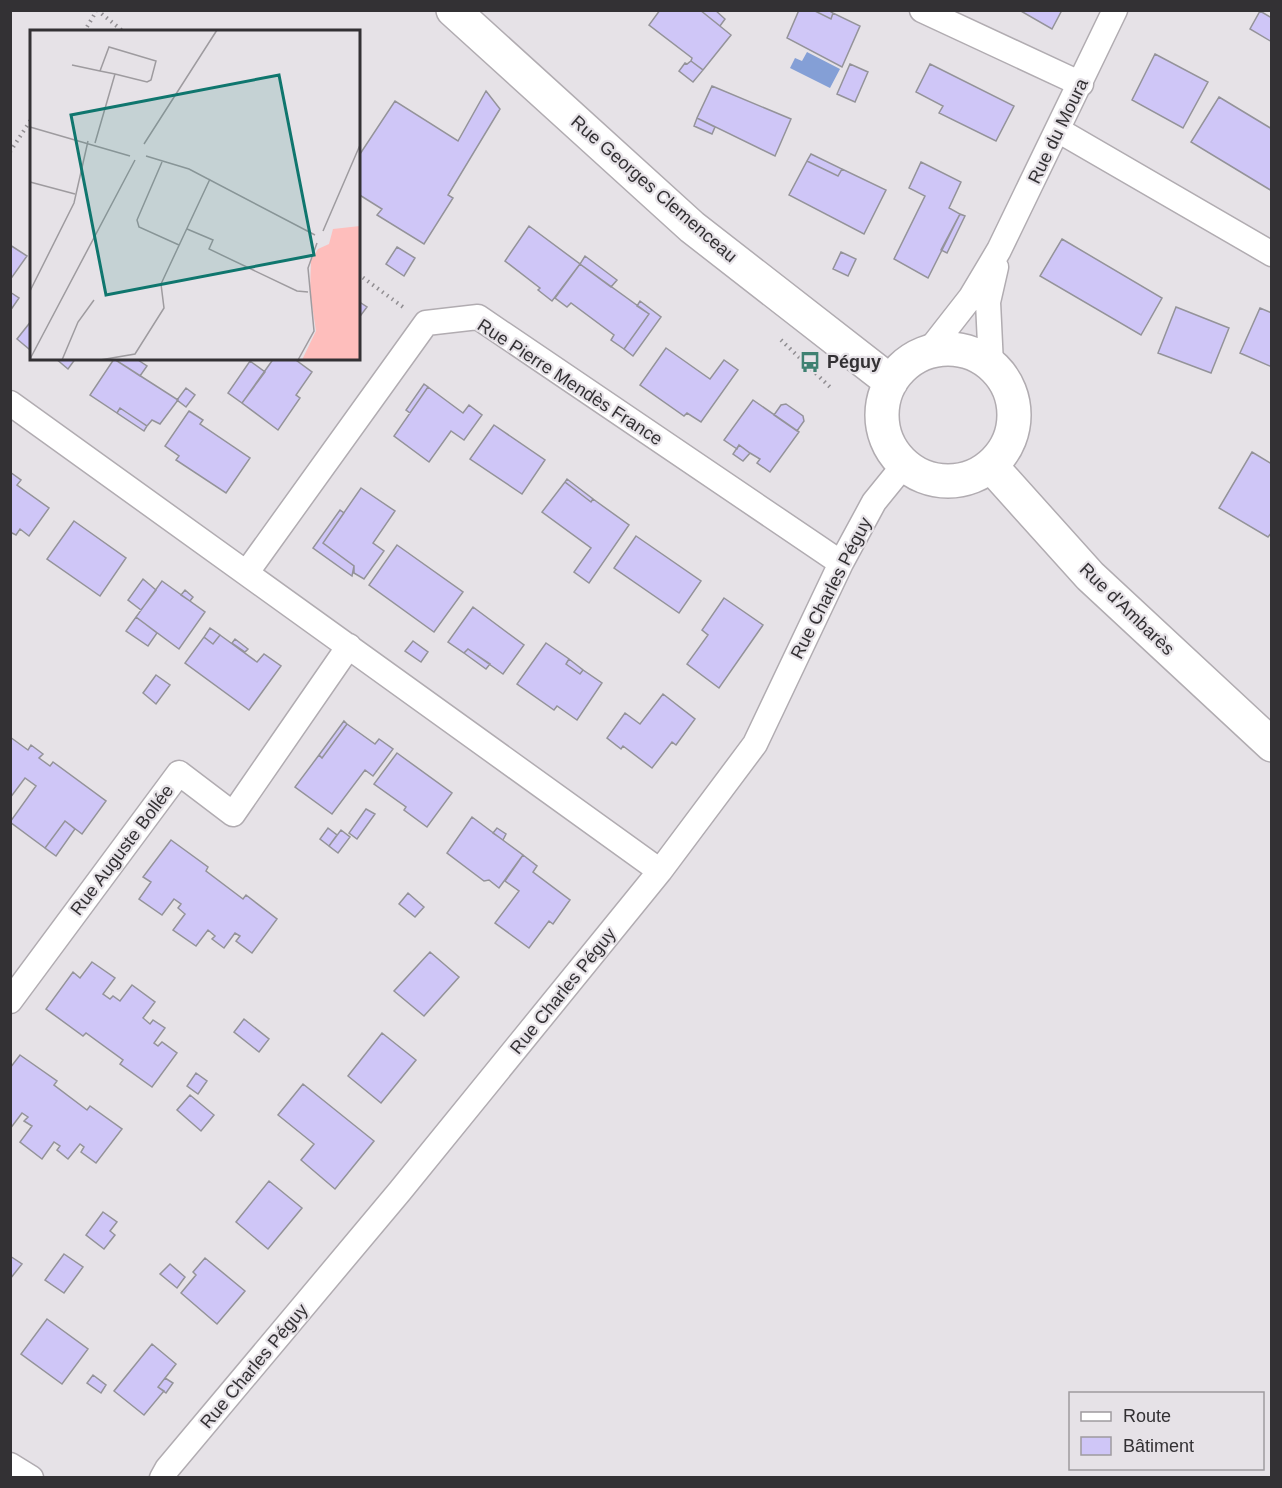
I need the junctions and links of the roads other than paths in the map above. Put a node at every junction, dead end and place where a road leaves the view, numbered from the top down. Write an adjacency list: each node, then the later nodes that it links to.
1 (453, 10): 10 (street, Rue Georges Clemenceau)
2 (922, 10): 4 (street)
3 (1115, 10): 4 (street, Rue du Moura)
4 (1080, 84): 5 (street, Rue du Moura)
5 (1058, 130): 6 (street, Rue du Moura); 7 (street)
6 (999, 250): 8 (street, Rue du Moura); 9 (street, Rue du Moura)
7 (1272, 254)
8 (928, 352): 9 (street); 10 (street)
9 (991, 364): 13 (street)
10 (891, 382): 12 (street)
11 (10, 403): 15 (street)
12 (904, 465): 13 (street); 14 (street, Rue Charles Péguy)
13 (991, 466): 17 (street, Rue d'Ambarès)
14 (842, 563): 15 (street, Rue Pierre Mendès France); 18 (street, Rue Charles Péguy)
15 (247, 572): 16 (street)
16 (349, 646): 18 (street); 19 (street, Rue Auguste Bollée)
17 (1272, 745)
18 (660, 871): 22 (street, Rue Charles Péguy)
19 (10, 1001)
20 (10, 1465): 21 (street)
21 (31, 1478)
22 (162, 1478)

